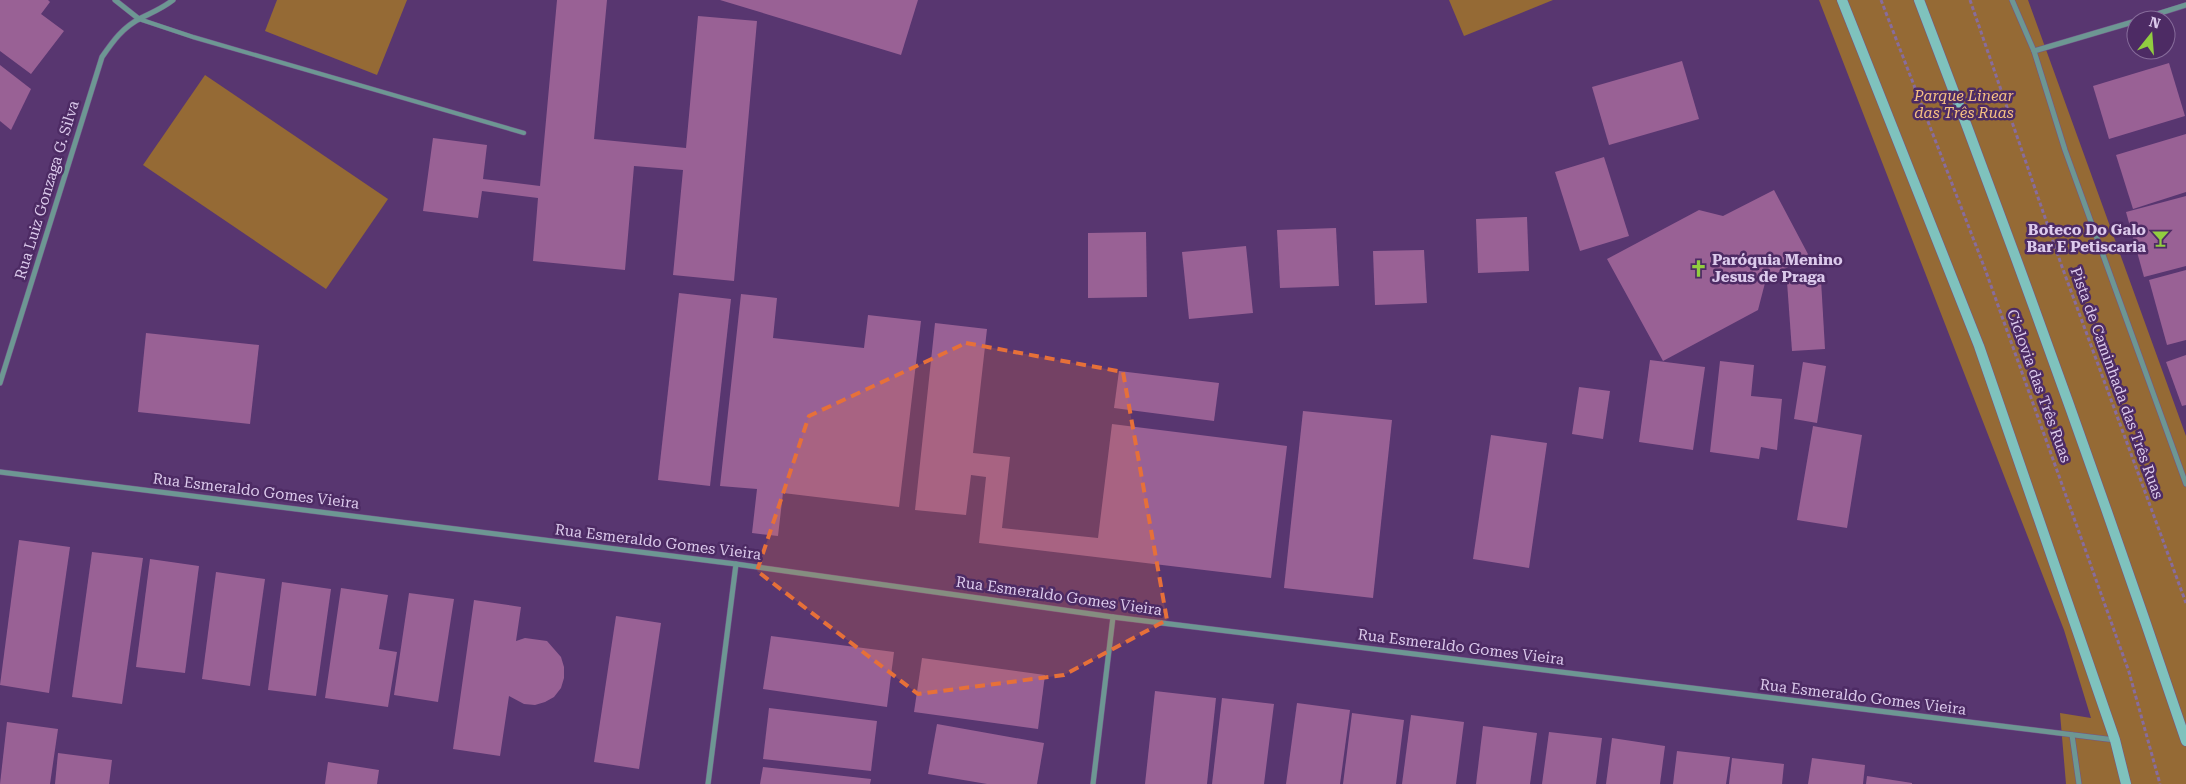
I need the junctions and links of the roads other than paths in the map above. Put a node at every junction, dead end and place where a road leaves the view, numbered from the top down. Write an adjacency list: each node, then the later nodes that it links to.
1 (115, 0): 8 (street)
2 (173, 0): 8 (street, Rua Luiz Gonzaga G. Silva)
3 (1842, 0): 18 (main road)
4 (1919, 0): 19 (main road)
5 (2012, 0): 10 (street)
6 (2186, 5): 7 (street)
7 (2170, 10)
8 (139, 19): 11 (lane); 12 (street, Rua Luiz Gonzaga G. Silva)
9 (2126, 23): 10 (street)
10 (2034, 51): 14 (street)
11 (524, 133)
12 (0, 383)
13 (0, 472): 15 (street, Rua Esmeraldo Gomes Vieira)
14 (2186, 484)
15 (736, 564): 16 (street, Rua Esmeraldo Gomes Vieira); 20 (street)
16 (1113, 617): 17 (street, Rua Esmeraldo Gomes Vieira); 21 (street)
17 (2072, 735): 18 (street, Rua Esmeraldo Gomes Vieira); 22 (street)
18 (2115, 740): 23 (main road)
19 (2186, 741)
20 (708, 784)
21 (1093, 784)
22 (2079, 784)
23 (2126, 784)

